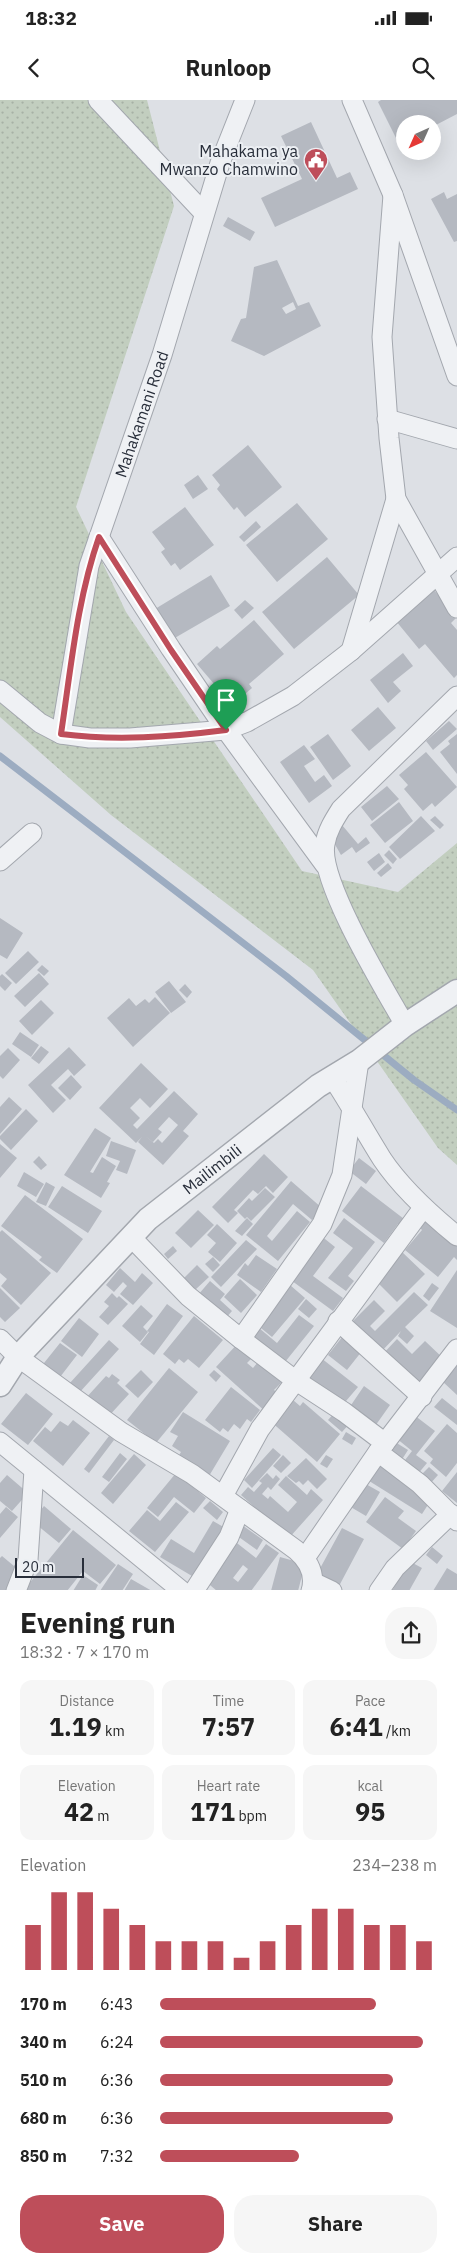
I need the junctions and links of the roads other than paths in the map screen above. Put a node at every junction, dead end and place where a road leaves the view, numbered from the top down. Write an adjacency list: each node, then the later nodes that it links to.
1 (98, 100): 5 (street)
2 (245, 100): 5 (street, Mahakamani Road)
3 (352, 100): 4 (street)
4 (393, 195): 6 (street); 7 (street)
5 (203, 212): 10 (street, Mahakamani Road)
6 (457, 376)
7 (387, 419): 8 (street); 9 (street)
8 (457, 440)
9 (396, 499): 12 (street); 14 (street)
10 (99, 537): 17 (street); 18 (street, Mahakamani Road)
11 (457, 557): 12 (street)
12 (438, 574): 13 (street); 14 (street)
13 (457, 608)
14 (351, 651): 17 (street)
15 (0, 690): 18 (street)
16 (457, 696): 21 (street)
17 (226, 730): 18 (street); 21 (street)
18 (61, 734)
19 (32, 833): 20 (street)
20 (0, 861)
21 (326, 866): 23 (street)
22 (457, 991): 23 (street, Mailimbili)
23 (400, 1029): 24 (street, Mailimbili)
24 (360, 1061): 25 (street, Mailimbili); 26 (street)
25 (325, 1082): 26 (street); 29 (street, Mailimbili)
26 (352, 1107): 27 (street); 32 (street)
27 (423, 1208): 28 (street); 30 (street)
28 (457, 1236)
29 (131, 1237): 32 (street); 34 (street, Mailimbili)
30 (338, 1321): 35 (street); 37 (street)
31 (0, 1339): 34 (street)
32 (241, 1339): 35 (street)
33 (457, 1349): 37 (street)
34 (18, 1357): 36 (street, Mailimbili); 41 (street)
35 (295, 1380): 39 (street); 41 (street)
36 (0, 1385)
37 (422, 1397): 39 (street)
38 (0, 1442): 40 (street)
39 (382, 1448): 43 (street); 44 (street)
40 (34, 1470): 46 (street); 47 (street)
41 (223, 1496): 42 (street)
42 (240, 1509): 44 (street); 48 (street)
43 (454, 1517): 50 (street)
44 (305, 1558): 45 (street)
45 (312, 1586): 49 (street)
46 (16, 1590)
47 (182, 1590)
48 (194, 1590)
49 (332, 1590)
50 (379, 1590)

